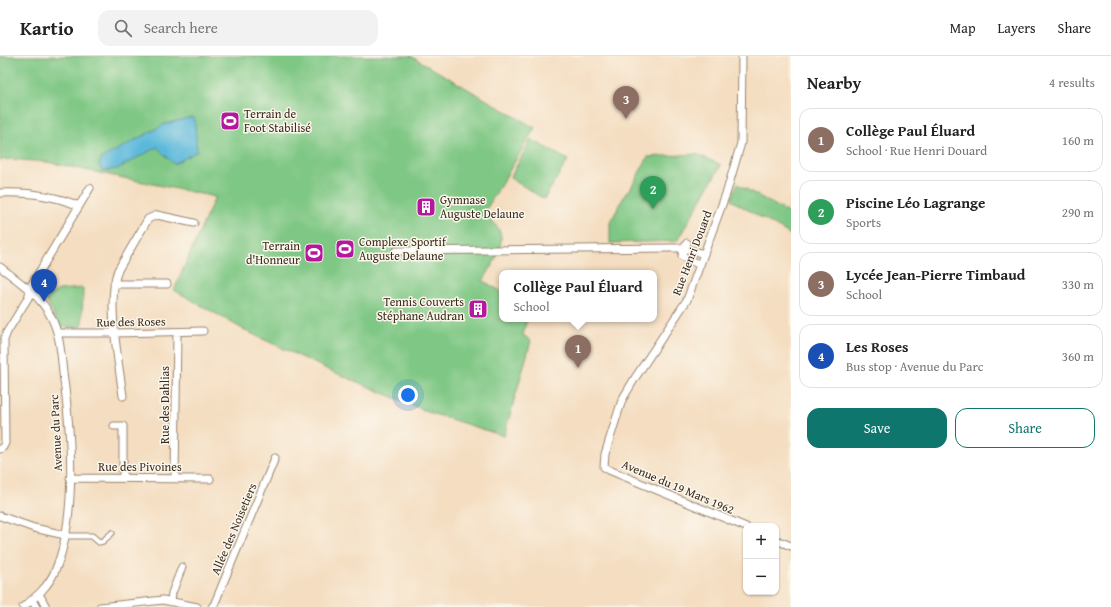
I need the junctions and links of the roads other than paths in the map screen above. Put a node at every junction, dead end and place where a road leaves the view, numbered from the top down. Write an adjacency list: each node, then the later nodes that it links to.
1 (742, 56): 8 (street, Rue Henri Douard)
2 (90, 188): 4 (street)
3 (0, 193): 4 (street)
4 (79, 206): 13 (street)
5 (194, 223): 11 (street)
6 (686, 246): 7 (street); 8 (street); 9 (street)
7 (396, 251)
8 (704, 254): 9 (street, Rue Henri Douard)
9 (700, 265): 22 (street, Rue Henri Douard)
10 (0, 267): 13 (street, Avenue du Parc)
11 (114, 284): 12 (street); 17 (street)
12 (167, 284)
13 (30, 291): 16 (street, Avenue du Parc); 20 (street)
14 (203, 331): 15 (street, Rue des Roses)
15 (177, 332): 17 (street, Rue des Roses); 25 (street, Rue des Dahlias)
16 (58, 333): 17 (street, Rue des Roses); 23 (street, Avenue du Parc)
17 (116, 333): 18 (street)
18 (123, 396)
19 (114, 426): 24 (street)
20 (0, 449)
21 (275, 458): 42 (street, Allée des Noisetiers)
22 (604, 464): 28 (street, Avenue du 19 Mars 1962)
23 (70, 478): 24 (street, Rue des Pivoines); 30 (street, Avenue du Parc)
24 (123, 478): 25 (street, Rue des Pivoines)
25 (175, 478): 26 (street, Rue des Pivoines)
26 (210, 479)
27 (0, 516): 30 (street)
28 (743, 526)
29 (112, 533): 30 (street)
30 (65, 535): 34 (street, Avenue du Parc)
31 (779, 541): 32 (street)
32 (791, 546)
33 (182, 567): 36 (street)
34 (39, 594): 35 (street, Avenue du Parc); 39 (street)
35 (32, 600): 37 (street, Avenue du Parc); 38 (street)
36 (171, 601): 40 (street); 41 (street)
37 (23, 607)
38 (36, 607)
39 (46, 607)
40 (100, 607)
41 (197, 607)
42 (212, 607)

